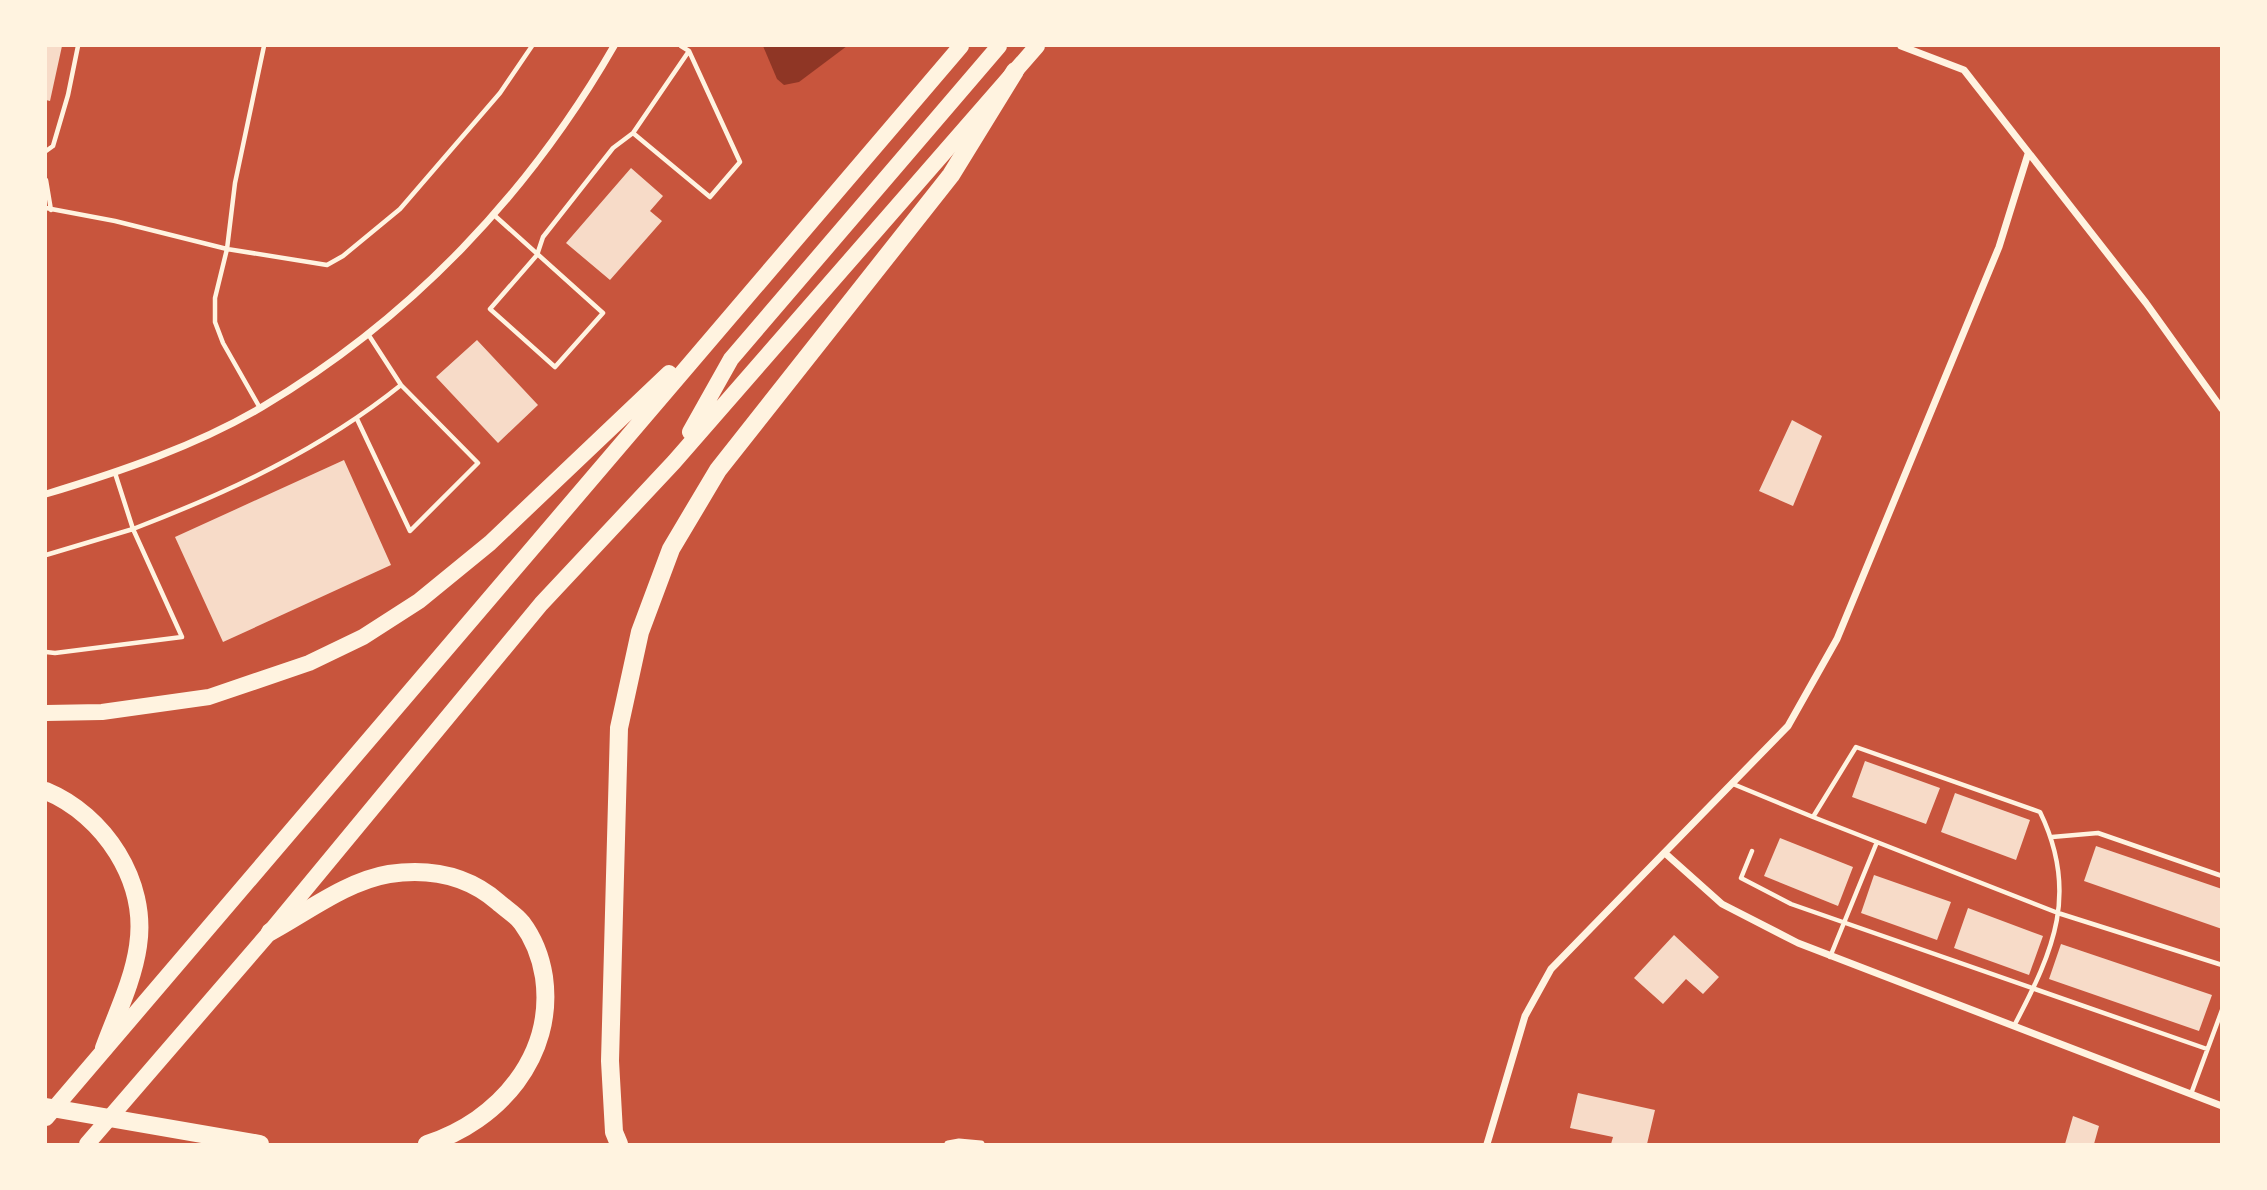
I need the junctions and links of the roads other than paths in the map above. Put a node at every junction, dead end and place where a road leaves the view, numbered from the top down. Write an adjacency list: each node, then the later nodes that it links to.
1 (78, 46): 13 (lane)
2 (264, 46): 18 (lane)
3 (532, 46): 18 (lane)
4 (614, 46): 17 (street)
5 (681, 46): 10 (lane)
6 (961, 46): 20 (highway)
7 (999, 46): 26 (highway)
8 (1037, 46): 11 (highway)
9 (1901, 46): 14 (street)
10 (689, 51): 12 (lane); 12 (lane)
11 (1015, 71): 26 (highway); 58 (highway)
12 (633, 133): 19 (lane)
13 (46, 150)
14 (2028, 154): 24 (street); 33 (street)
15 (46, 180): 16 (lane)
16 (48, 209): 18 (lane)
17 (494, 215): 19 (lane); 21 (street)
18 (227, 249): 23 (lane)
19 (537, 255): 19 (lane)
20 (729, 316): 32 (highway); 49 (highway)
21 (368, 334): 22 (lane); 23 (street)
22 (401, 385): 25 (lane); 25 (lane)
23 (260, 408): 27 (street)
24 (2221, 409)
25 (357, 418): 29 (lane)
26 (674, 462): 43 (highway)
27 (115, 473): 28 (street); 29 (lane)
28 (46, 494)
29 (133, 529): 30 (lane); 31 (lane)
30 (46, 555)
31 (46, 652)
32 (46, 713)
33 (1732, 784): 35 (lane); 39 (street)
34 (46, 791): 49 (highway)
35 (1813, 817): 36 (lane); 37 (lane)
36 (2052, 837): 40 (lane); 41 (lane)
37 (1877, 842): 41 (lane); 42 (lane)
38 (1752, 851): 42 (lane)
39 (1665, 854): 44 (street); 61 (street)
40 (2221, 876)
41 (2058, 913): 45 (lane); 46 (lane)
42 (1846, 922): 44 (lane); 46 (lane)
43 (270, 932): 55 (highway); 57 (highway)
44 (1830, 957): 48 (street)
45 (2221, 965)
46 (2034, 988): 48 (lane); 50 (lane)
47 (2221, 1010): 50 (lane)
48 (2015, 1024): 51 (street)
49 (104, 1048): 54 (highway)
50 (2207, 1049): 51 (lane)
51 (2191, 1094): 52 (street)
52 (2221, 1106)
53 (46, 1107): 56 (highway)
54 (46, 1118)
55 (87, 1144)
56 (260, 1144)
57 (427, 1144)
58 (619, 1144)
59 (948, 1144): 60 (street)
60 (981, 1144)
61 (1487, 1144)

